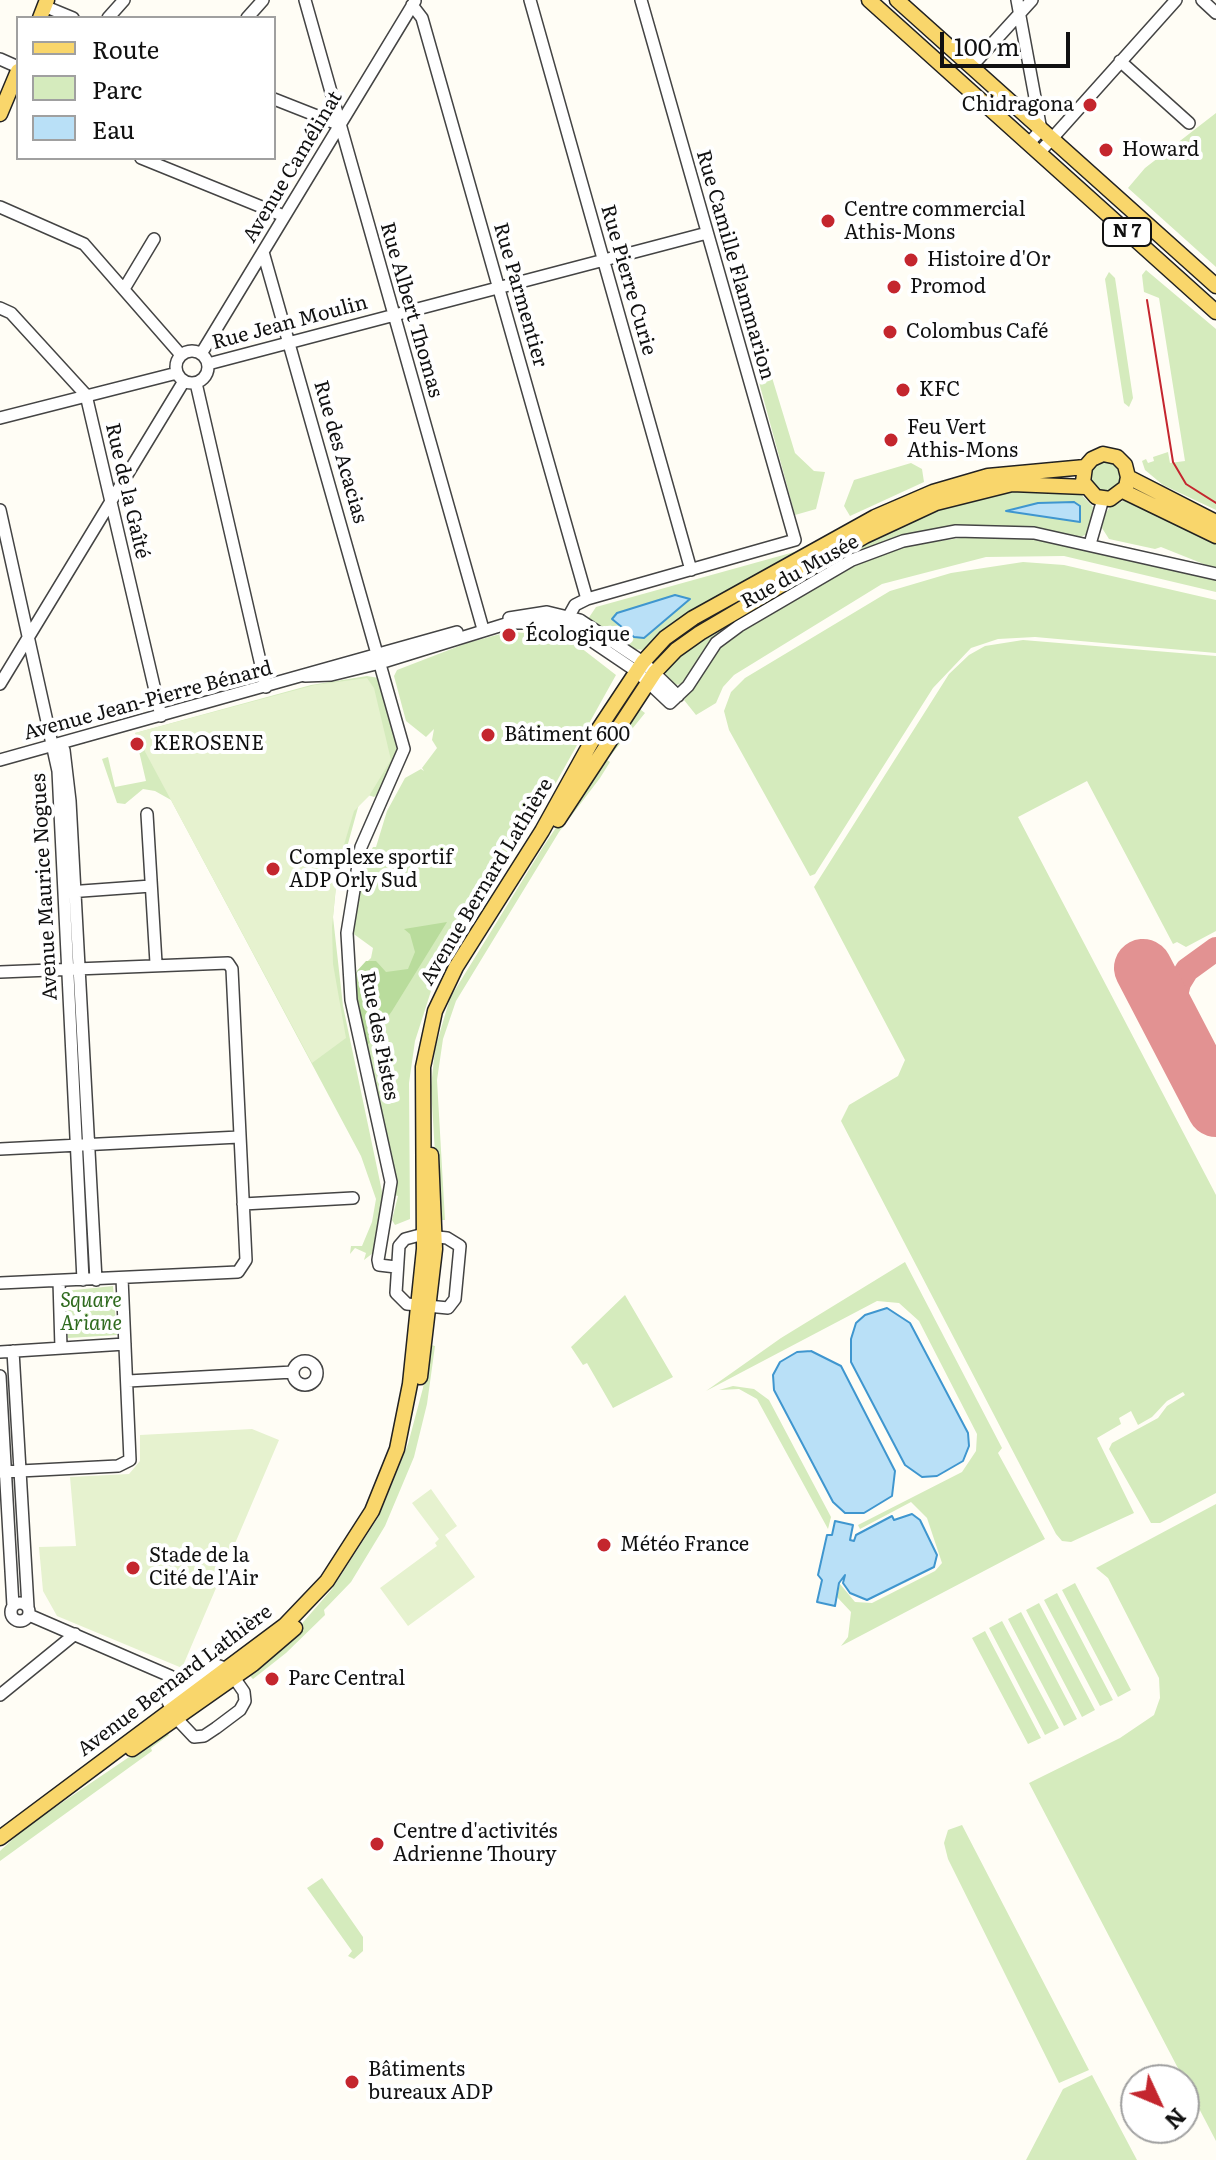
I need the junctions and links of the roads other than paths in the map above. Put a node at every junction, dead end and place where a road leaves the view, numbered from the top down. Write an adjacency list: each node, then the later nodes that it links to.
1 (124, 0): 17 (street)
2 (263, 0): 18 (street)
3 (305, 0): 25 (street, Rue Albert Thomas)
4 (530, 0): 34 (street, Rue Pierre Curie)
5 (641, 0): 31 (street, Rue Camille Flammarion)
6 (869, 0): 27 (main road, N 7)
7 (897, 0): 20 (main road, N 7)
8 (1017, 0): 15 (street)
9 (1032, 0): 15 (street)
10 (1176, 0): 19 (street)
11 (1202, 0): 14 (street)
12 (413, 3): 25 (street, Avenue Camélinat); 36 (street, Rue Parmentier)
13 (44, 8): 16 (street)
14 (1216, 13)
15 (1019, 14): 20 (street); 26 (street)
16 (67, 16)
17 (110, 16)
18 (249, 16)
19 (1120, 61): 24 (street); 26 (street)
20 (971, 67): 26 (main road, N 7)
21 (16, 77): 23 (main road)
22 (276, 100): 25 (street)
23 (8, 108)
24 (1189, 123)
25 (340, 125): 30 (street, Avenue Camélinat); 40 (street, Rue Albert Thomas)
26 (1047, 134): 27 (street); 35 (main road, N 7)
27 (1034, 148): 39 (main road, N 7)
28 (146, 160): 30 (street)
29 (0, 207): 37 (street)
30 (284, 216): 33 (street, Avenue Camélinat)
31 (707, 233): 34 (street, Rue Jean Moulin); 56 (street, Rue Camille Flammarion)
32 (154, 239): 37 (street)
33 (263, 252): 41 (street, Rue des Acacias); 43 (street, Avenue Camélinat)
34 (603, 261): 36 (street, Rue Jean Moulin); 56 (street, Rue Pierre Curie)
35 (1216, 286)
36 (498, 287): 40 (street, Rue Jean Moulin); 58 (street, Rue Parmentier)
37 (124, 289): 42 (street)
38 (0, 308): 45 (street, Rue de la Gaîté)
39 (1216, 312)
40 (394, 314): 41 (street, Rue Jean Moulin); 60 (street, Rue Albert Thomas)
41 (290, 342): 43 (street, Rue Jean Moulin); 62 (street, Rue des Acacias)
42 (181, 355): 43 (street, Rue Jean Moulin); 44 (street)
43 (204, 359): 44 (street, Avenue Camélinat)
44 (185, 379): 45 (street); 51 (street); 65 (street)
45 (86, 395): 46 (street); 51 (street, Rue de la Gaîté)
46 (0, 418)
47 (1085, 467): 48 (main road, Avenue Bernard Lathière); 49 (main road); 63 (main road, Avenue Bernard Lathière)
48 (1125, 484): 50 (main road); 53 (main road, Avenue Bernard Lathière); 54 (main road, Avenue Bernard Lathière)
49 (1085, 487): 50 (main road, Avenue Bernard Lathière); 63 (main road, Avenue Bernard Lathière)
50 (1103, 499): 55 (street)
51 (111, 501): 61 (street); 67 (street, Rue de la Gaîté)
52 (0, 510): 61 (street, Avenue Maurice Nogues)
53 (1216, 522)
54 (1216, 536)
55 (1090, 544): 57 (street, Rue du Musée); 66 (street, Rue du Musée)
56 (691, 570): 58 (street)
57 (1216, 574)
58 (587, 599): 59 (street)
59 (567, 619): 60 (street, Avenue Jean-Pierre Bénard); 63 (street, Avenue Jean-Pierre Bénard)
60 (482, 627): 62 (street, Avenue Jean-Pierre Bénard)
61 (29, 638): 64 (street); 68 (street, Avenue Maurice Nogues)
62 (379, 659): 65 (street, Avenue Jean-Pierre Bénard); 84 (street, Rue des Pistes)
63 (646, 671): 66 (street, Avenue Jean-Pierre Bénard); 83 (main road, Avenue Bernard Lathière)
64 (0, 684)
65 (266, 687): 67 (street, Avenue Jean-Pierre Bénard)
66 (674, 699)
67 (161, 716): 68 (street, Avenue Jean-Pierre Bénard)
68 (54, 745): 69 (street, Avenue Jean-Pierre Bénard); 72 (street, Avenue Maurice Nogues)
69 (0, 760)
70 (147, 814): 71 (street)
71 (151, 886): 72 (street); 73 (street)
72 (68, 892): 74 (street, Avenue Maurice Nogues); 75 (street, Avenue Maurice Nogues)
73 (156, 963): 74 (street); 77 (street)
74 (80, 967): 75 (street); 78 (street, Avenue Maurice Nogues)
75 (66, 968): 76 (street); 79 (street, Avenue Maurice Nogues)
76 (0, 972)
77 (239, 1137): 78 (street); 82 (street)
78 (89, 1144): 79 (street); 87 (street, Avenue Maurice Nogues)
79 (75, 1145): 80 (street); 86 (street, Avenue Maurice Nogues)
80 (0, 1149)
81 (353, 1198): 82 (street)
82 (243, 1204): 85 (street)
83 (430, 1236): 84 (street); 90 (main road, Avenue Bernard Lathière); 90 (street)
84 (396, 1267): 90 (street)
85 (122, 1278): 87 (street); 91 (street)
86 (83, 1280): 87 (street); 88 (street)
87 (96, 1280)
88 (59, 1281): 89 (street); 92 (street)
89 (0, 1283)
90 (423, 1306): 103 (main road, Avenue Bernard Lathière)
91 (125, 1344): 92 (street); 96 (street)
92 (61, 1348): 93 (street)
93 (6, 1351): 97 (street)
94 (293, 1372): 96 (street)
95 (0, 1376): 98 (street)
96 (128, 1381): 97 (street)
97 (19, 1471): 98 (street); 101 (street)
98 (3, 1472): 100 (street)
99 (0, 1604): 100 (street)
100 (12, 1608): 101 (street)
101 (28, 1611): 102 (street)
102 (75, 1634): 104 (street); 105 (street)
103 (231, 1674): 104 (street); 106 (main road, Avenue Bernard Lathière); 106 (street)
104 (182, 1686): 106 (street)
105 (0, 1695)
106 (174, 1714): 107 (main road, Avenue Bernard Lathière); 108 (main road, Avenue Bernard Lathière)
107 (0, 1838)
108 (0, 1846)

